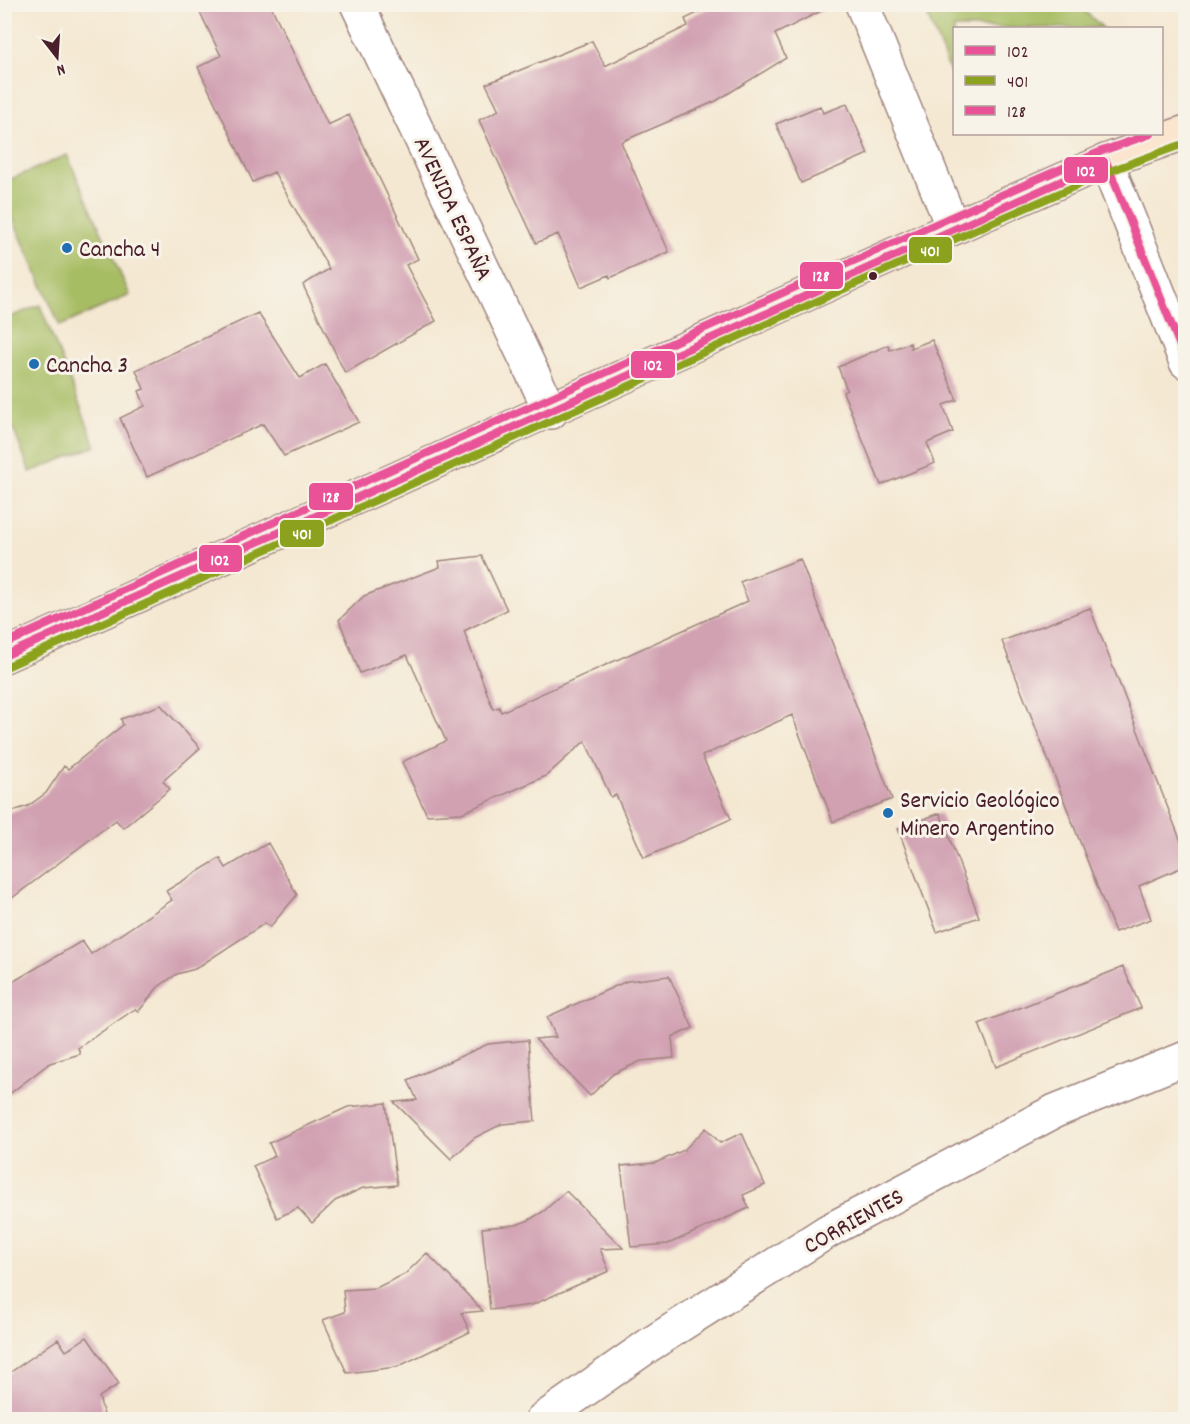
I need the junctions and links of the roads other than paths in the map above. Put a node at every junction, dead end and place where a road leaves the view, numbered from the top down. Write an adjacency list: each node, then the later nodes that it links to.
1 (357, 4): 7 (street, AVENIDA ESPAÑA)
2 (862, 4): 5 (street)
3 (1185, 132): 4 (main road)
4 (1106, 161): 5 (main road); 6 (street)
5 (953, 228): 7 (main road)
6 (1185, 362)
7 (551, 412): 8 (main road)
8 (4, 656)
9 (1185, 1058): 10 (street, CORRIENTES)
10 (542, 1419)

